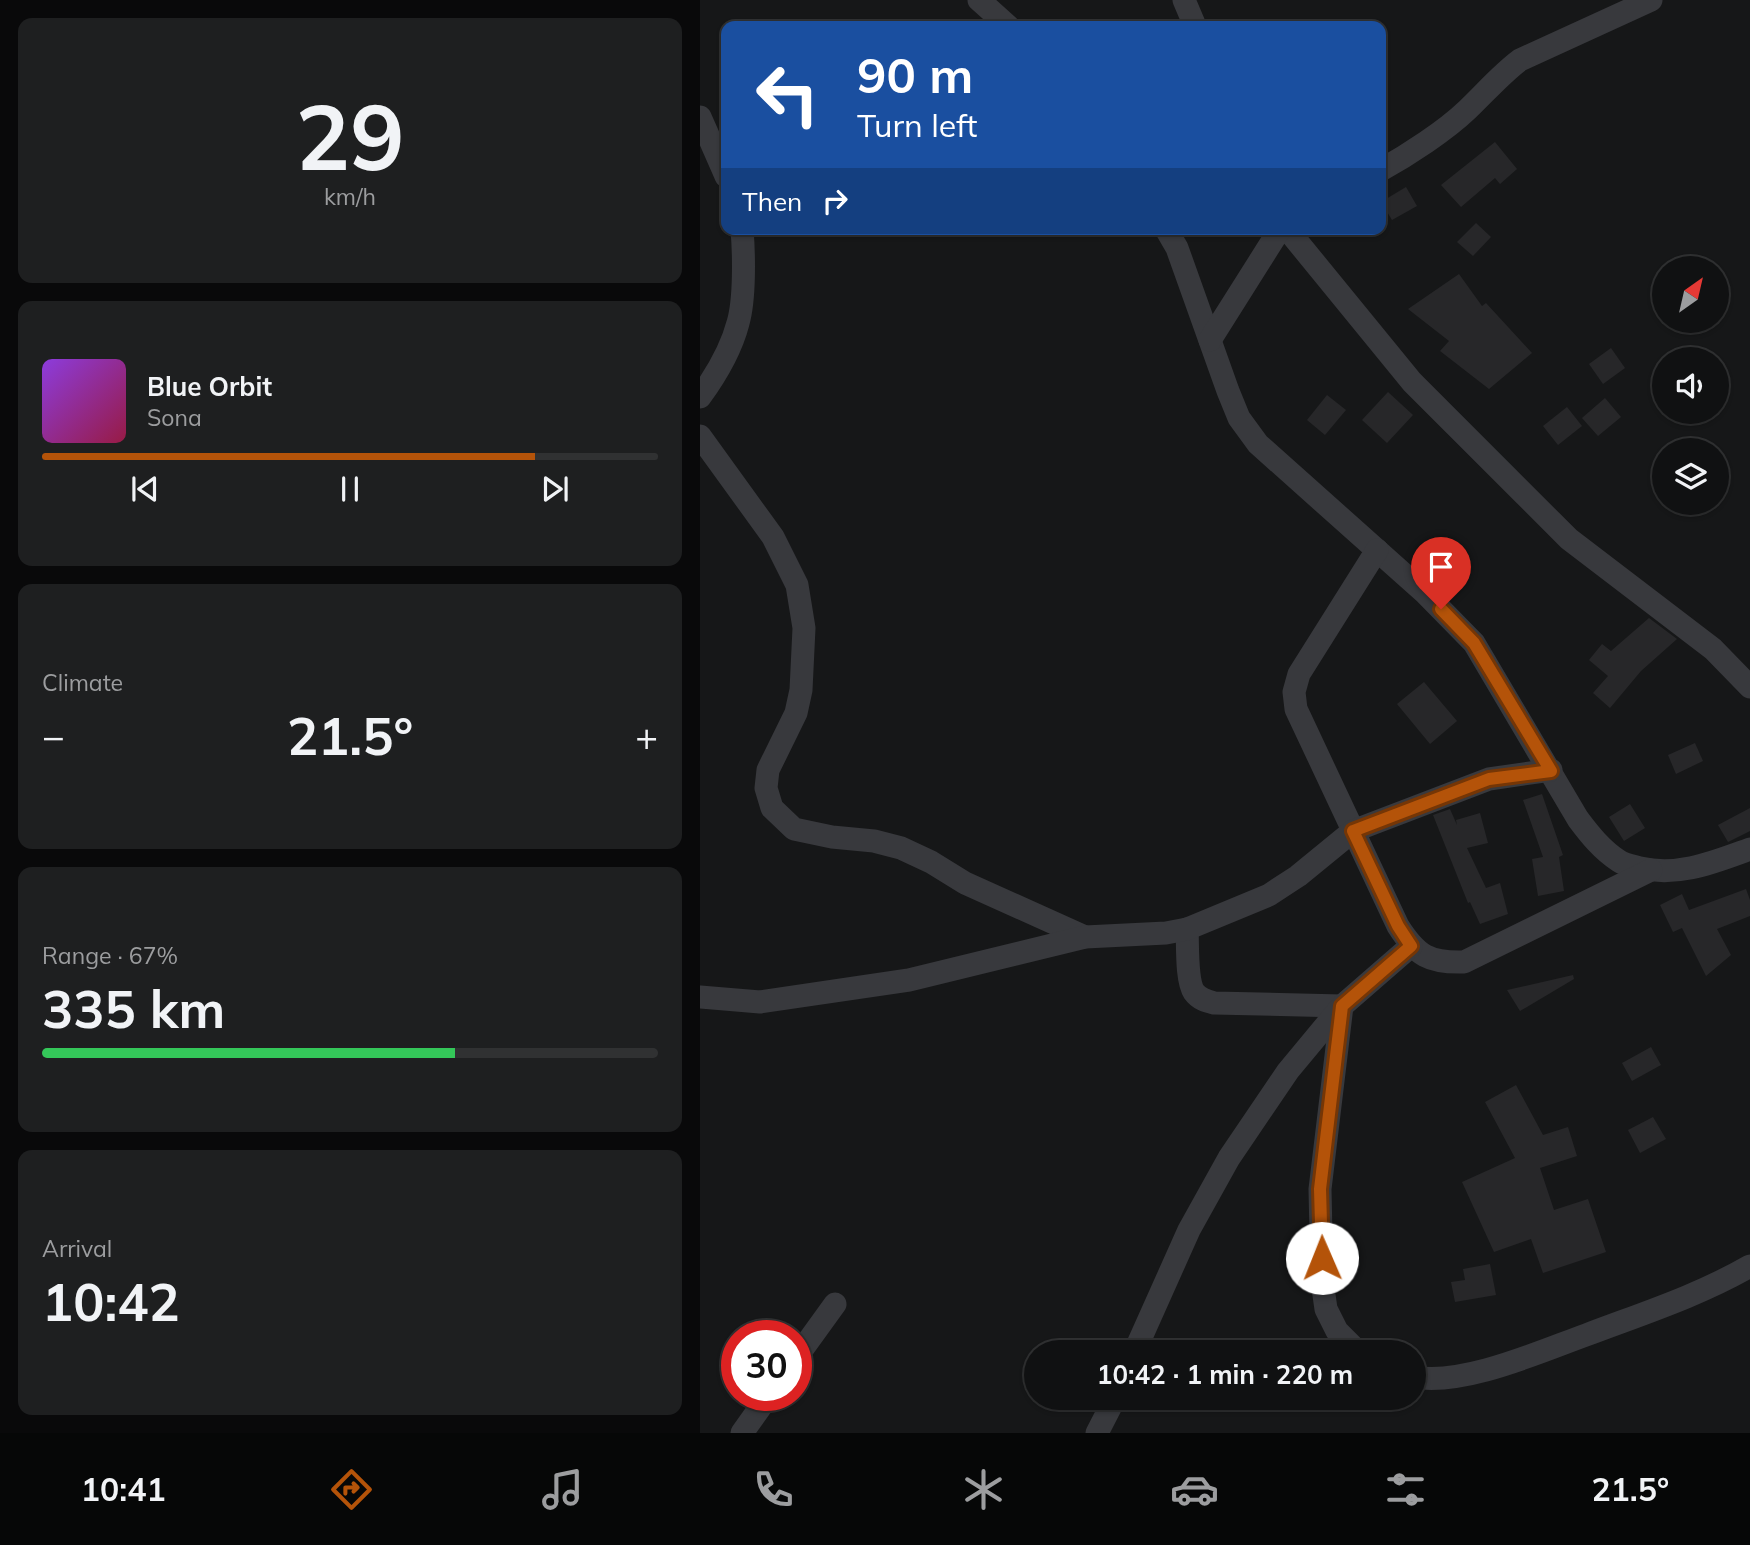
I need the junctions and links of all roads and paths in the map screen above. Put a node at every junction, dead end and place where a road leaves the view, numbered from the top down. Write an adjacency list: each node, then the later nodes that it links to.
1 (979, 0): 4 (street)
2 (1184, 0): 5 (street)
3 (1651, 0): 8 (street)
4 (1002, 21)
5 (1193, 21)
6 (700, 117): 7 (street)
7 (721, 165)
8 (1386, 167)
9 (742, 235): 14 (street)
10 (1169, 235): 13 (street)
11 (1276, 235): 13 (street)
12 (1292, 235): 17 (street)
13 (1210, 340): 16 (street)
14 (700, 397)
15 (700, 436): 23 (street)
16 (1377, 550): 18 (street); 19 (street)
17 (1750, 687)
18 (1551, 771): 19 (street); 21 (street)
19 (1353, 831): 22 (street); 24 (street)
20 (1750, 849): 21 (street)
21 (1651, 870): 24 (street)
22 (1188, 929): 23 (street); 26 (street)
23 (1085, 937): 25 (street)
24 (1411, 946): 26 (street)
25 (700, 997)
26 (1342, 1006): 30 (street); 31 (street)
27 (1750, 1266): 32 (street)
28 (835, 1304): 29 (street)
29 (812, 1336)
30 (1140, 1340)
31 (1345, 1340)
32 (1426, 1377)
33 (1109, 1410): 36 (street)
34 (758, 1411): 35 (street)
35 (742, 1433)
36 (1097, 1433)

